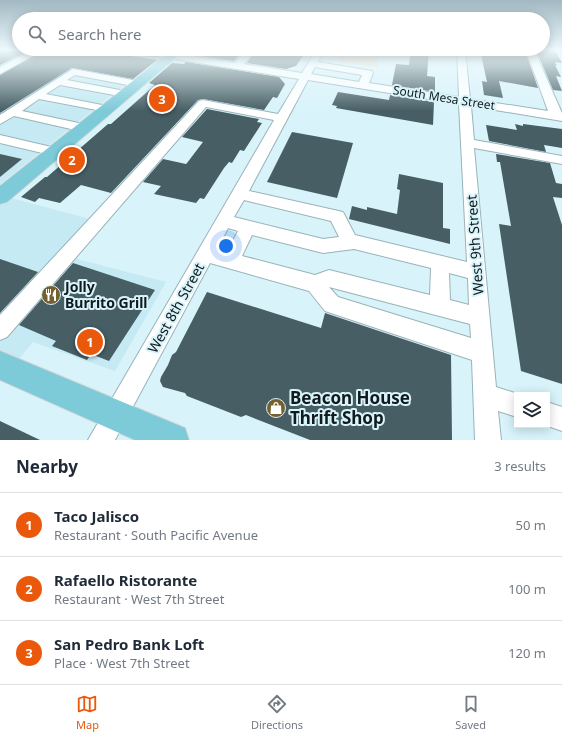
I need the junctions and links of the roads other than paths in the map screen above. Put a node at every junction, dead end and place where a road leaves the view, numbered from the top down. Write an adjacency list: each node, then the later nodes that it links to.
1 (155, 71): 7 (main road)
2 (309, 71): 14 (street, West 8th Street)
3 (328, 71): 10 (street, South Mesa Street)
4 (463, 71): 10 (street, West 9th Street)
5 (539, 71): 13 (street)
6 (59, 82): 7 (street); 8 (street); 9 (street)
7 (138, 84): 8 (main road)
8 (125, 94): 11 (main road)
9 (38, 96): 11 (street); 12 (street)
10 (466, 102): 13 (street, South Mesa Street); 18 (street, West 9th Street)
11 (107, 109): 16 (main road)
12 (12, 112): 15 (street); 16 (street)
13 (559, 117)
14 (282, 118): 21 (street, West 8th Street); 33 (street)
15 (0, 120)
16 (84, 128): 19 (main road)
17 (0, 139): 19 (street)
18 (468, 143): 20 (street); 29 (street, West 9th Street)
19 (55, 152): 22 (main road)
20 (562, 160)
21 (240, 194): 23 (street, West 8th Street); 25 (street)
22 (0, 197)
23 (224, 221): 24 (street); 26 (street, West 8th Street)
24 (248, 227): 25 (street); 27 (street)
25 (350, 242): 28 (street)
26 (206, 254): 27 (street); 40 (street, West 8th Street)
27 (231, 261): 30 (street)
28 (440, 263): 29 (street); 31 (street)
29 (477, 272): 32 (street, West 9th Street)
30 (315, 284): 31 (street); 34 (street)
31 (440, 307): 32 (street)
32 (480, 317): 34 (street, West 9th Street)
33 (0, 330)
34 (483, 353): 36 (street, West 9th Street)
35 (0, 365): 40 (main road)
36 (486, 395): 37 (street); 42 (street, West 9th Street)
37 (514, 404)
38 (550, 415): 39 (street)
39 (562, 419)
40 (108, 427): 41 (main road)
41 (173, 440)
42 (488, 440)

